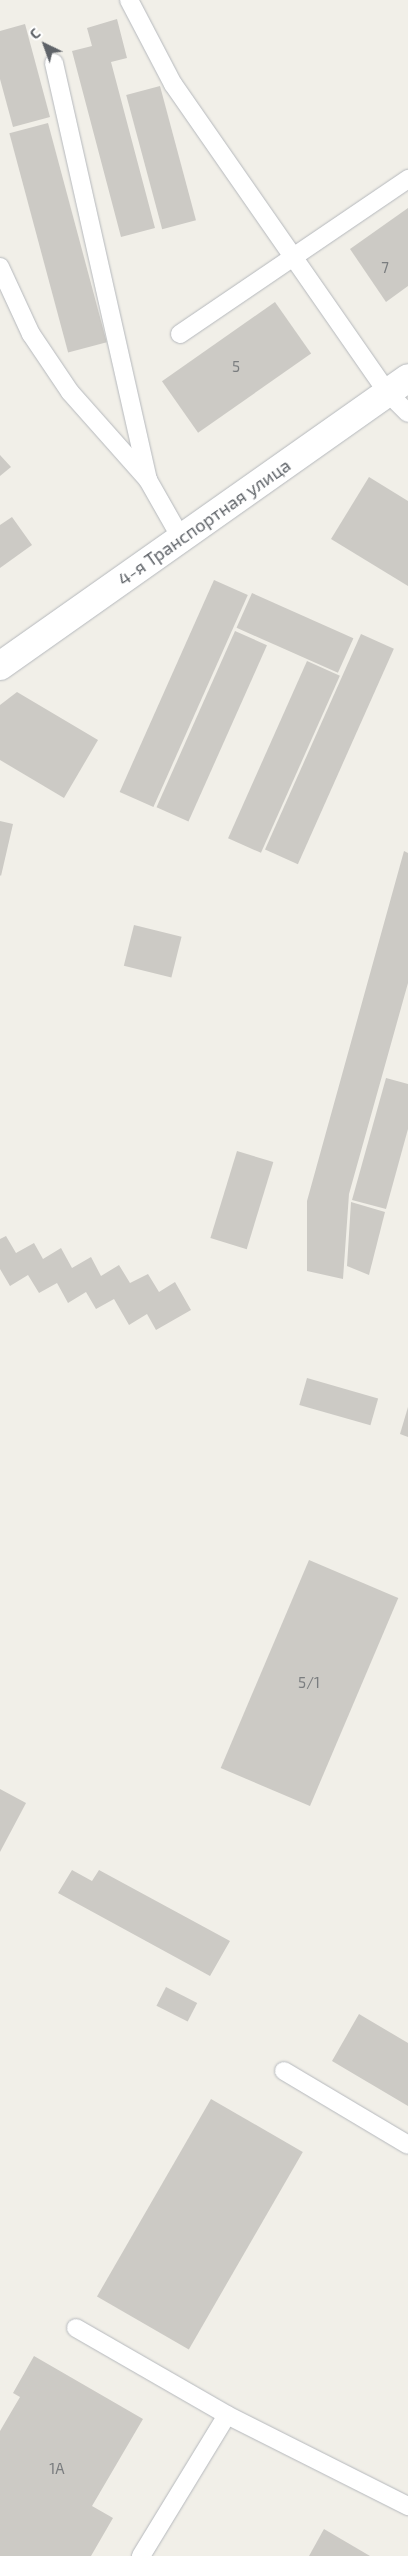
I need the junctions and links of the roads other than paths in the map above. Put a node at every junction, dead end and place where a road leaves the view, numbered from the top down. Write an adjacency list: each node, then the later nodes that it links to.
1 (129, 0): 4 (lane)
2 (54, 63): 9 (lane)
3 (408, 179): 4 (lane)
4 (295, 256): 6 (lane); 7 (lane)
5 (0, 267): 9 (lane)
6 (180, 334)
7 (398, 385): 8 (lane); 10 (street, 4-я Транспортная улица)
8 (408, 413)
9 (148, 480): 10 (lane)
10 (181, 538): 11 (street, 4-я Транспортная улица)
11 (0, 666)
12 (284, 2071): 13 (lane)
13 (408, 2145)
14 (76, 2328): 15 (lane)
15 (227, 2415): 16 (lane); 17 (lane)
16 (408, 2506)
17 (141, 2556)

